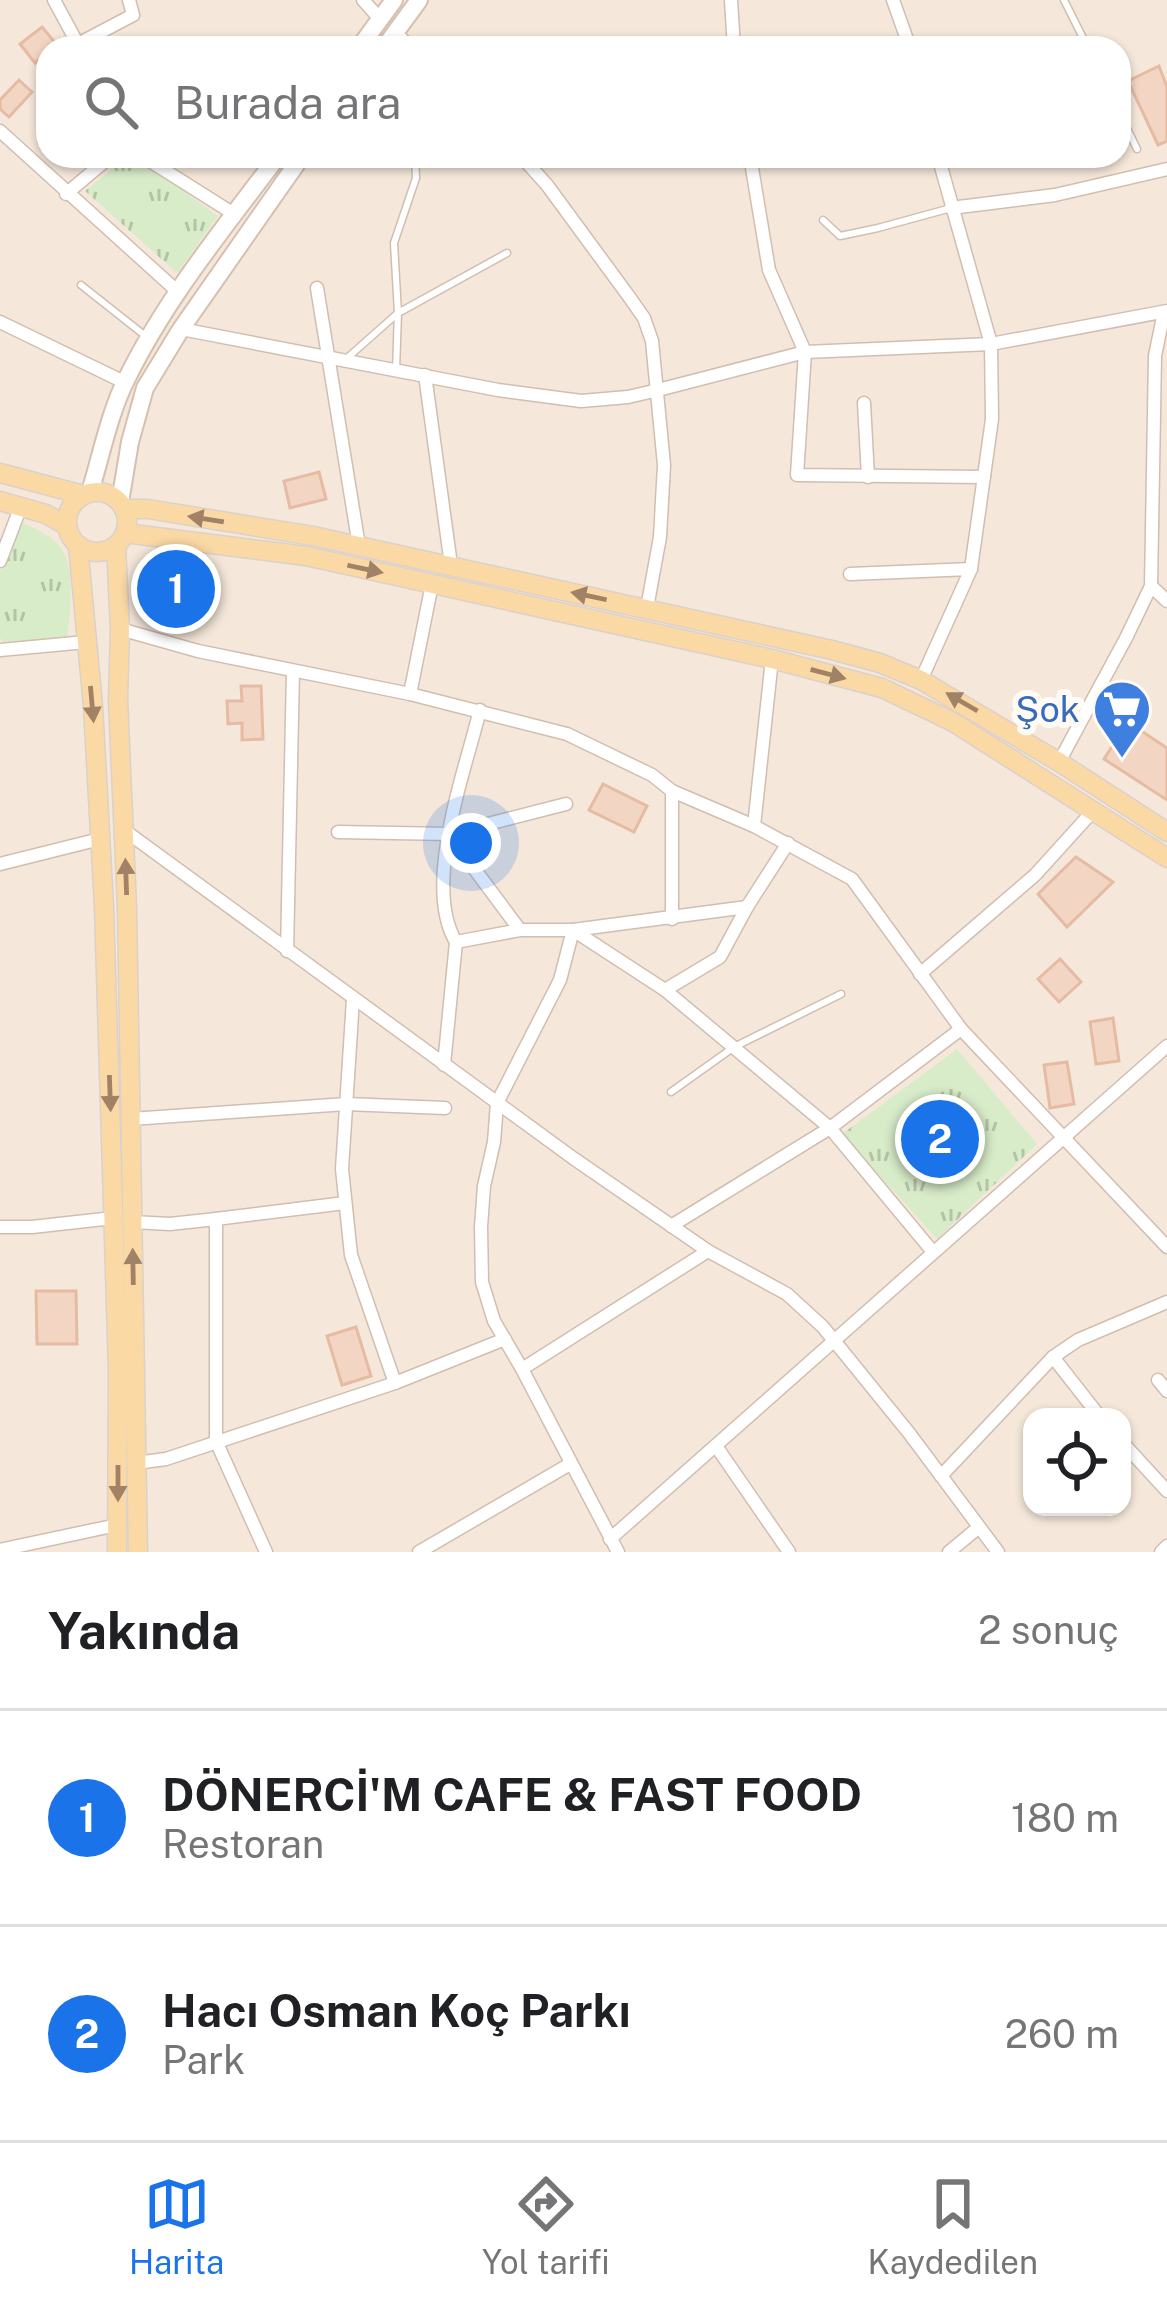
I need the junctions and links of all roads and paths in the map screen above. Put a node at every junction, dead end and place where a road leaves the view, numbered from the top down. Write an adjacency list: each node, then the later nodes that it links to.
1 (54, 0): 10 (street)
2 (129, 0): 11 (street)
3 (363, 0): 9 (street)
4 (394, 0): 9 (main road)
5 (419, 0): 13 (main road)
6 (731, 0): 14 (street)
7 (893, 0): 15 (street)
8 (1064, 0): 16 (lane)
9 (380, 20): 12 (main road)
10 (74, 36)
11 (96, 36)
12 (368, 36)
13 (393, 36)
14 (733, 36)
15 (906, 36)
16 (1082, 36)
17 (0, 131): 20 (street)
18 (1131, 137): 19 (lane)
19 (1137, 149)
20 (36, 165)
21 (39, 168): 31 (street)
22 (96, 168): 31 (street)
23 (161, 168): 33 (street)
24 (269, 168): 33 (main road)
25 (294, 168): 42 (main road)
26 (416, 168): 40 (lane)
27 (531, 168): 51 (street)
28 (752, 168): 45 (street)
29 (941, 168): 32 (street)
30 (1167, 169): 32 (street)
31 (66, 194): 38 (street)
32 (951, 208): 34 (lane); 44 (street)
33 (234, 214): 38 (main road)
34 (823, 220)
35 (507, 253): 40 (lane)
36 (81, 285): 43 (lane)
37 (317, 288): 46 (street)
38 (176, 291): 43 (main road)
39 (1165, 312): 44 (street); 69 (street)
40 (398, 314): 47 (lane); 48 (lane)
41 (0, 322): 50 (street)
42 (181, 329): 46 (street); 58 (main road)
43 (148, 338): 50 (main road)
44 (991, 344): 45 (street); 55 (street)
45 (805, 352): 51 (street); 54 (street)
46 (329, 357): 47 (street); 63 (street)
47 (345, 360): 48 (street)
48 (396, 370): 49 (street)
49 (424, 375): 51 (street); 65 (street)
50 (124, 382): 56 (main road)
51 (658, 390): 71 (street)
52 (864, 403): 54 (street)
53 (0, 472): 56 (main road)
54 (868, 477): 55 (street)
55 (985, 477): 66 (street)
56 (87, 493): 58 (main road); 60 (main road)
57 (0, 501): 59 (main road)
58 (122, 505): 61 (main road); 63 (main road, one-way to 58)
59 (20, 506): 60 (main road); 64 (street)
60 (67, 526): 62 (main road)
61 (121, 539): 62 (main road); 68 (main road, one-way to 68); 72 (main road)
62 (78, 545): 73 (main road)
63 (359, 546): 65 (main road)
64 (0, 561)
65 (451, 566): 71 (main road, one-way to 65)
66 (971, 569): 67 (street); 77 (street)
67 (850, 574)
68 (432, 584): 75 (main road); 78 (street)
69 (1151, 586): 70 (street); 80 (street)
70 (1167, 601)
71 (647, 608): 77 (main road)
72 (120, 629): 76 (street); 85 (main road)
73 (86, 642): 74 (street); 89 (main road, one-way to 89)
74 (0, 650)
75 (772, 658): 83 (main road, one-way to 83); 84 (street)
76 (293, 670): 78 (street); 98 (street)
77 (921, 680): 80 (main road, one-way to 77)
78 (410, 694): 79 (street)
79 (480, 710): 81 (street); 88 (street)
80 (1059, 762): 87 (main road)
81 (673, 791): 84 (street); 94 (street)
82 (566, 804): 88 (street)
83 (1094, 811): 91 (main road); 99 (street)
84 (754, 826): 90 (street)
85 (124, 830): 98 (street); 111 (main road, one-way to 85)
86 (338, 832): 88 (street)
87 (1167, 832)
88 (449, 834): 95 (street); 97 (street)
89 (100, 839): 92 (street); 116 (main road, one-way to 116)
90 (788, 843): 93 (street); 99 (street)
91 (1167, 858)
92 (0, 864)
93 (747, 907): 94 (street); 100 (street)
94 (672, 919): 96 (street)
95 (520, 930): 96 (street); 97 (street)
96 (574, 930): 100 (street); 108 (street)
97 (456, 942): 106 (street)
98 (287, 951): 102 (street)
99 (920, 974): 103 (street)
100 (665, 990): 105 (street)
101 (841, 994): 105 (lane)
102 (353, 999): 106 (street); 109 (street)
103 (961, 1029): 112 (street); 113 (street)
104 (1167, 1046): 113 (street)
105 (734, 1047): 107 (lane); 112 (street)
106 (444, 1065): 108 (street)
107 (671, 1092)
108 (497, 1103): 117 (street); 123 (street)
109 (346, 1104): 110 (street); 111 (street); 114 (street)
110 (445, 1108)
111 (131, 1119): 116 (main road)
112 (830, 1128): 117 (street); 121 (street)
113 (1061, 1138): 119 (street); 121 (street)
114 (345, 1203): 115 (street); 127 (street)
115 (216, 1219): 116 (street); 129 (street)
116 (123, 1220): 118 (street); 132 (main road, one-way to 116); 136 (main road, one-way to 136)
117 (671, 1226): 120 (street)
118 (0, 1227)
119 (1164, 1236)
120 (708, 1251): 124 (street); 126 (street)
121 (934, 1252): 124 (street)
122 (1167, 1302): 125 (street)
123 (505, 1339): 126 (street); 127 (street)
124 (835, 1341): 130 (street); 134 (street)
125 (1053, 1358): 128 (street); 134 (street)
126 (522, 1369): 133 (street)
127 (395, 1383): 129 (street)
128 (1093, 1408)
129 (216, 1441): 132 (street); 142 (street)
130 (716, 1446): 138 (street); 144 (street)
131 (1131, 1452): 135 (street)
132 (136, 1463): 141 (main road)
133 (570, 1464): 138 (street); 143 (street)
134 (940, 1476): 137 (street)
135 (1167, 1491)
136 (117, 1525): 139 (street); 140 (main road)
137 (980, 1527): 145 (street); 146 (street)
138 (614, 1545)
139 (0, 1550)
140 (117, 1552)
141 (138, 1552)
142 (266, 1552)
143 (419, 1552)
144 (789, 1552)
145 (949, 1552)
146 (998, 1552)

